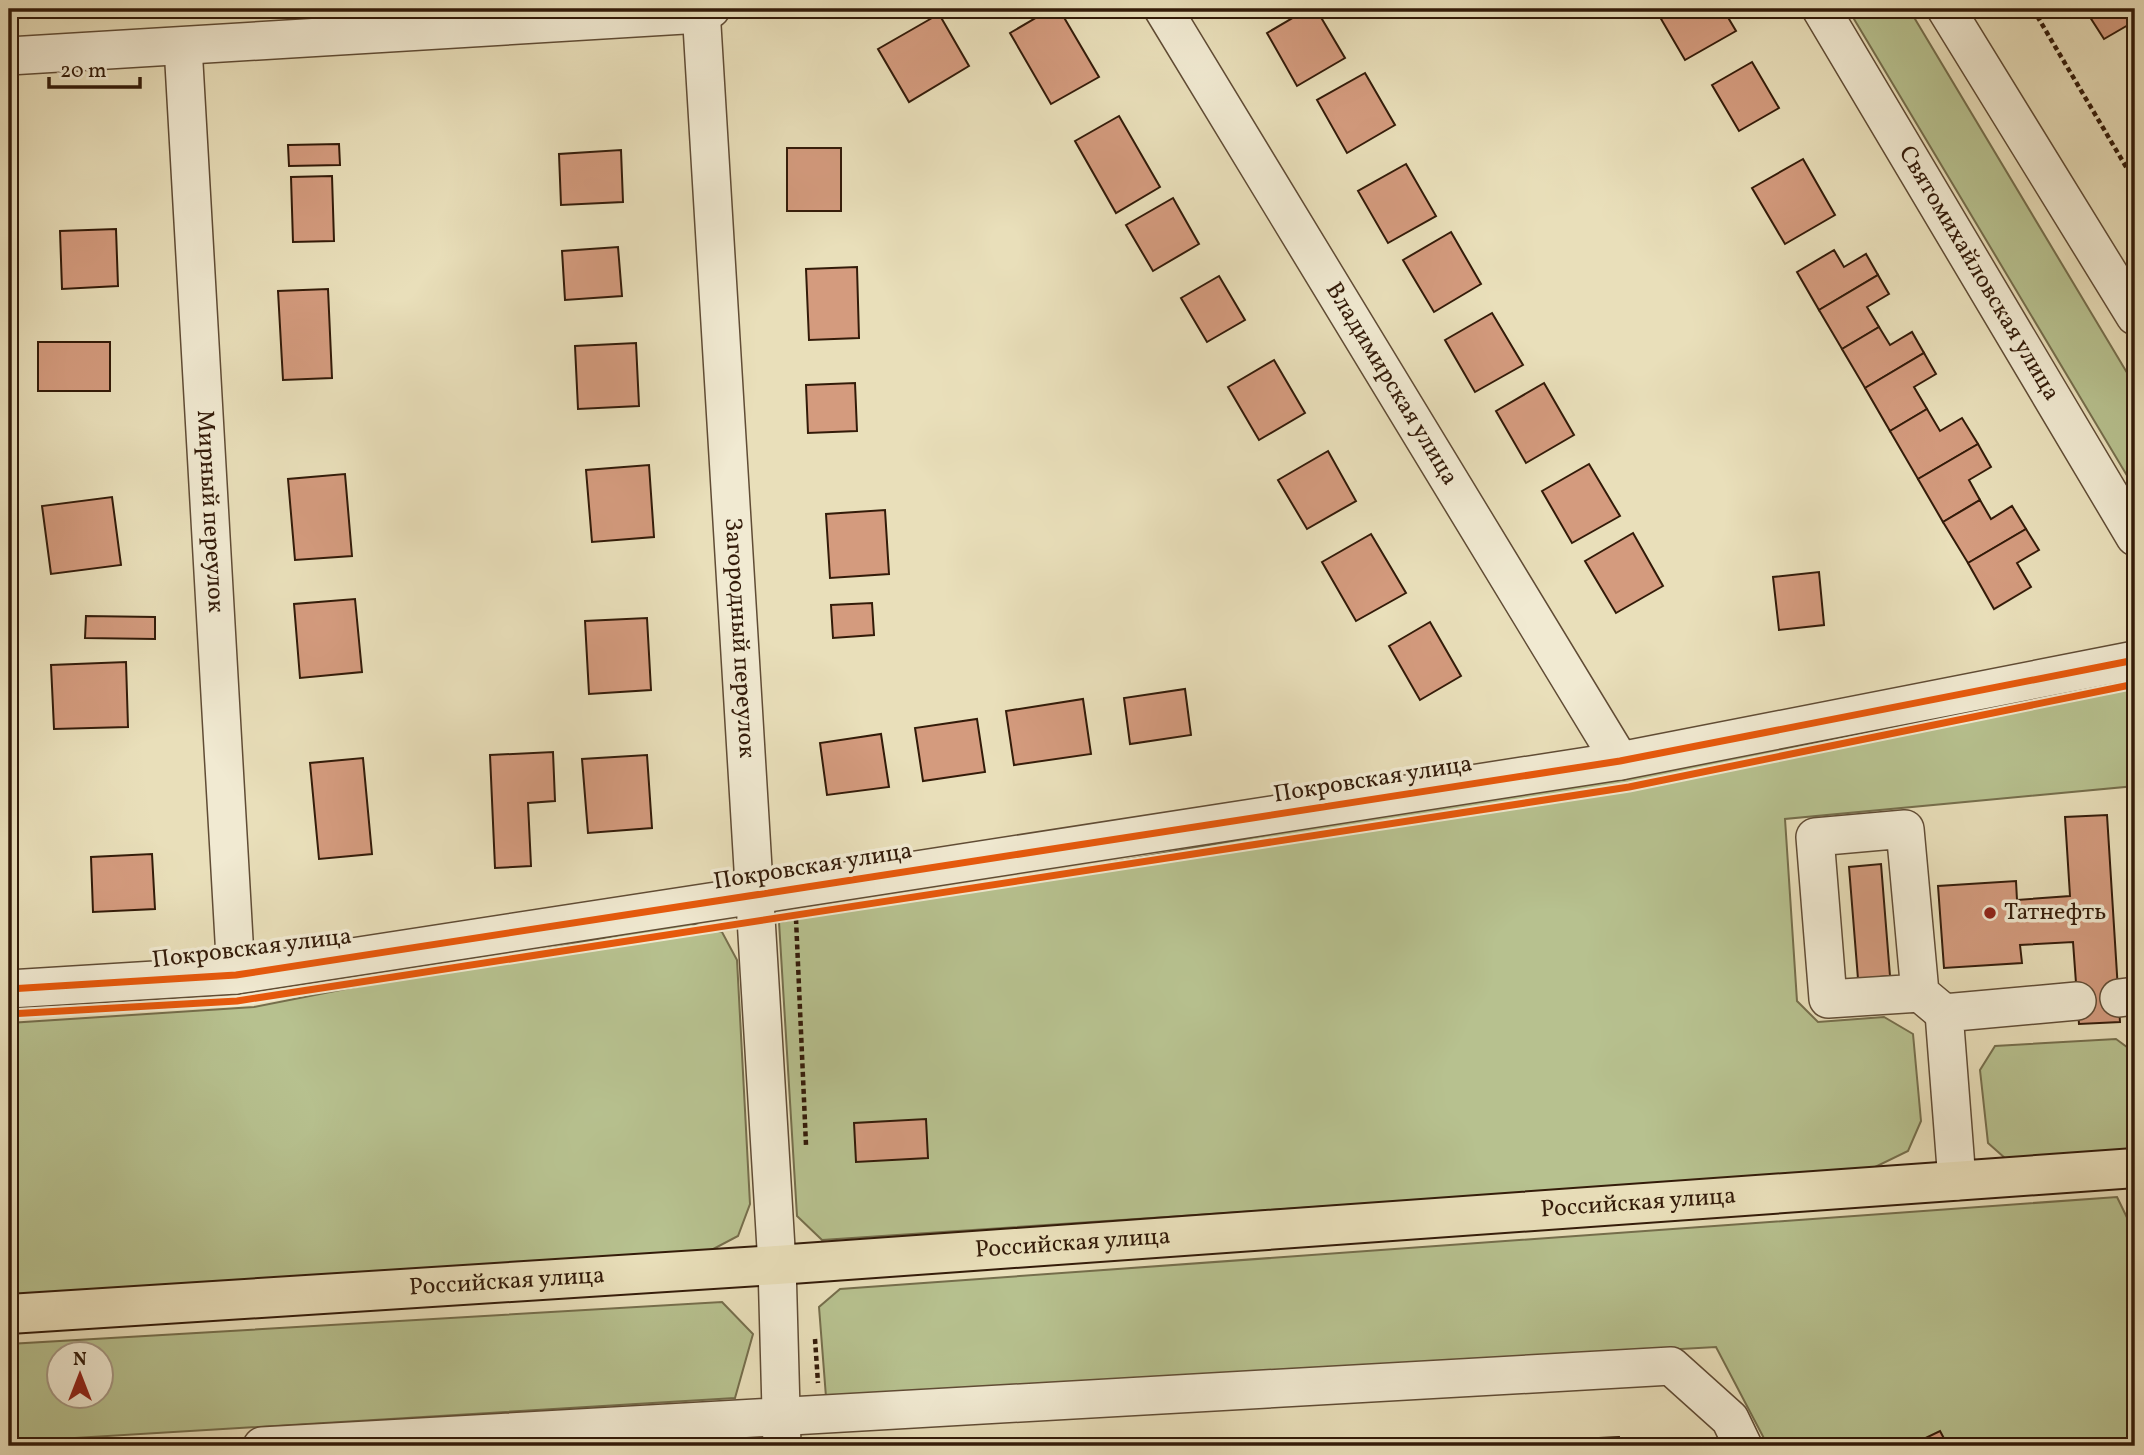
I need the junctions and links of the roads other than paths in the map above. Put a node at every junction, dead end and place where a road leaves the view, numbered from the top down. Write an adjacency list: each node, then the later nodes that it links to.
1 (1163, 9): 10 (street, Владимирская улица)
2 (1821, 9): 8 (street, Святомихайловская улица)
3 (1946, 9): 7 (street)
4 (704, 10): 5 (street); 11 (street, Загородный переулок)
5 (183, 46): 6 (street); 12 (street, Мирный переулок)
6 (9, 56)
7 (2135, 316)
8 (2135, 537)
9 (2135, 660): 10 (street, Покровская улица)
10 (1620, 761): 11 (street, Покровская улица)
11 (755, 908): 12 (street, Покровская улица); 18 (street, Загородный переулок)
12 (236, 975): 13 (street, Покровская улица)
13 (9, 989)
14 (2077, 1001): 15 (street)
15 (1932, 1003): 15 (street); 17 (street)
16 (2135, 1168): 17 (main road, Российская улица)
17 (1957, 1181): 18 (main road, Российская улица)
18 (777, 1265): 19 (main road, Российская улица); 20 (street, Загородный переулок)
19 (9, 1314)
20 (781, 1431): 21 (street); 22 (street)
21 (262, 1446)
22 (1743, 1446)

